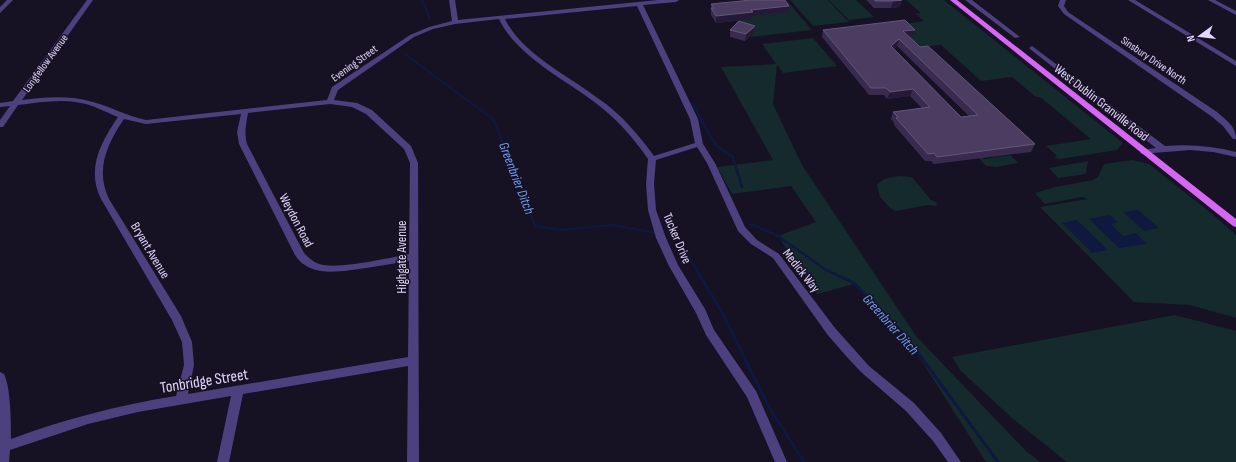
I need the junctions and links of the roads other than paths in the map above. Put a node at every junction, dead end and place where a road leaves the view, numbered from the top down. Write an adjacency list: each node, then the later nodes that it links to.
1 (10, 0): 13 (street)
2 (90, 0): 21 (street, Longfellow Avenue)
3 (452, 0): 16 (street)
4 (592, 0): 12 (street)
5 (676, 0): 11 (street, Evening Street)
6 (952, 0): 29 (main road, West Dublin Granville Road)
7 (968, 0): 17 (street)
8 (1131, 0): 19 (street)
9 (1211, 0): 14 (street)
10 (1062, 1): 26 (street, Sinsbury Drive North)
11 (639, 4): 12 (street, Evening Street); 27 (street, Medick Way)
12 (595, 8): 15 (street, Evening Street)
13 (0, 11)
14 (1236, 13)
15 (501, 18): 16 (street, Evening Street); 31 (street)
16 (455, 22): 20 (street, Evening Street)
17 (1016, 37)
18 (1032, 48): 28 (street)
19 (1236, 64)
20 (330, 102): 23 (street, Evening Street); 33 (street, Highgate Avenue)
21 (16, 103): 22 (street, Evening Street); 24 (street, Evening Street); 25 (street, Longfellow Avenue)
22 (0, 105)
23 (246, 112): 24 (street, Evening Street); 33 (street, Weydon Road)
24 (122, 117): 37 (street, Bryant Avenue)
25 (0, 125)
26 (1236, 137)
27 (698, 144): 31 (street); 43 (street, Medick Way)
28 (1162, 148): 29 (street); 30 (street)
29 (1144, 152): 32 (main road, West Dublin Granville Road)
30 (1236, 155)
31 (652, 158): 42 (street, Tucker Drive)
32 (1236, 224)
33 (413, 257): 34 (street, Highgate Avenue)
34 (413, 361): 36 (street, Tonbridge Street); 41 (street, Highgate Avenue)
35 (0, 377): 38 (street)
36 (238, 391): 37 (street, Tonbridge Street); 40 (street)
37 (182, 399): 38 (street, Tonbridge Street)
38 (5, 447): 39 (street)
39 (3, 462)
40 (223, 462)
41 (413, 462)
42 (781, 462)
43 (955, 462)

